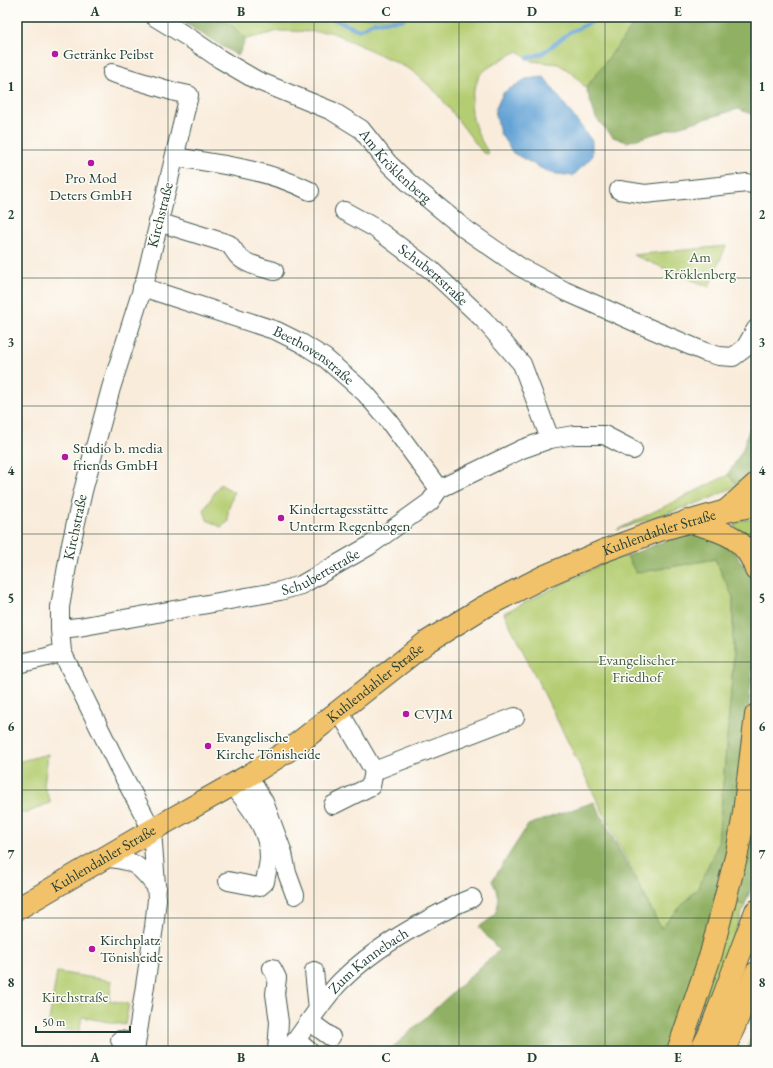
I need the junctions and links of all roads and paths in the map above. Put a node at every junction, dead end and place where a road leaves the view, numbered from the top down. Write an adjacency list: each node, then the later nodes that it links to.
1 (156, 17): 11 (street, Am Kröklenberg)
2 (112, 73): 3 (street, Kirchstraße)
3 (174, 157): 6 (street); 8 (street, Kirchstraße)
4 (756, 185): 5 (street)
5 (619, 190)
6 (310, 191)
7 (344, 211): 12 (street, Schubertstraße)
8 (158, 222): 9 (street); 10 (street, Kirchstraße)
9 (274, 271)
10 (142, 287): 15 (street, Beethovenstraße); 20 (street, Kirchstraße)
11 (756, 329)
12 (550, 438): 13 (street, Schubertstraße); 15 (street, Schubertstraße)
13 (633, 450)
14 (756, 484): 17 (main road)
15 (439, 489): 20 (street, Schubertstraße)
16 (756, 505): 17 (main road, Kuhlendahler Straße)
17 (726, 511): 18 (main road, Kuhlendahler Straße)
18 (687, 521): 19 (main road); 23 (main road, Kuhlendahler Straße)
19 (756, 570)
20 (60, 629): 21 (street, Kirchstraße)
21 (62, 652): 22 (street); 29 (street, Kirchstraße)
22 (17, 664)
23 (339, 711): 26 (street); 27 (main road, Kuhlendahler Straße)
24 (756, 715): 45 (main road)
25 (515, 717): 26 (street)
26 (374, 771): 28 (street)
27 (240, 781): 29 (main road, Kuhlendahler Straße); 31 (street); 33 (street)
28 (333, 805)
29 (152, 830): 30 (main road, Kuhlendahler Straße); 32 (street, Kirchstraße)
30 (105, 858): 32 (street); 35 (main road, Kuhlendahler Straße)
31 (228, 881)
32 (157, 888): 42 (street, Kirchstraße)
33 (295, 895)
34 (472, 898): 40 (street, Zum Kannebach)
35 (17, 909)
36 (756, 911): 46 (main road)
37 (272, 968): 44 (street)
38 (314, 971): 40 (street)
39 (755, 978): 47 (main road)
40 (314, 1016): 41 (street); 43 (street, Zum Kannebach)
41 (331, 1037)
42 (130, 1045)
43 (298, 1047)
44 (277, 1051)
45 (678, 1051)
46 (701, 1051)
47 (724, 1051)

